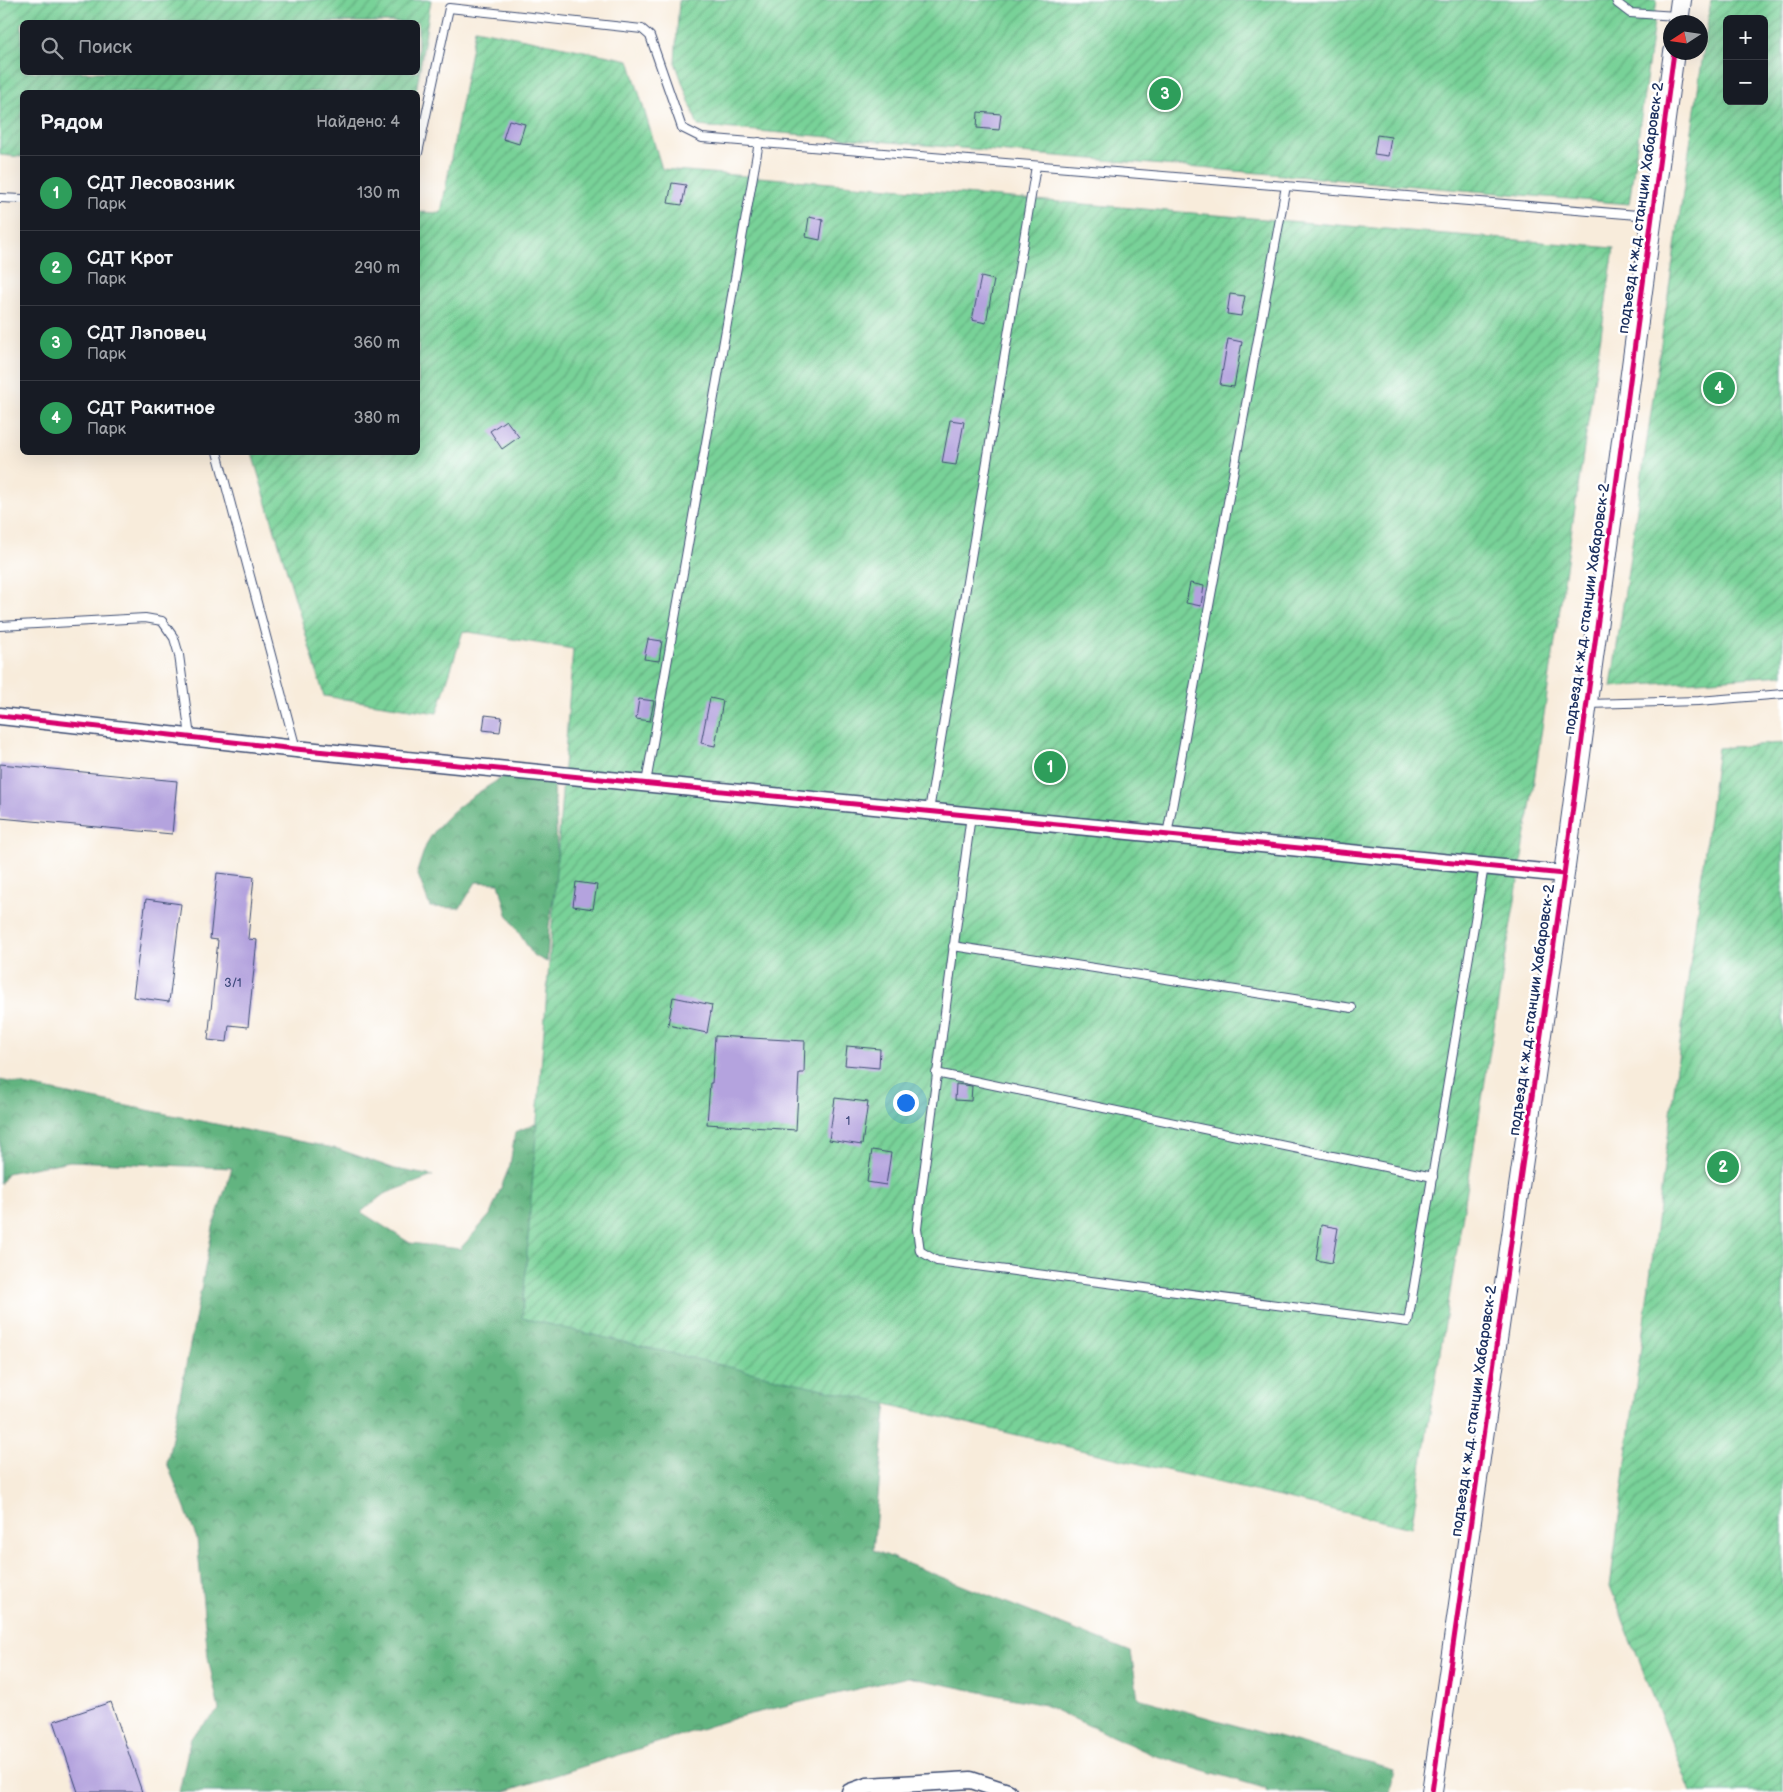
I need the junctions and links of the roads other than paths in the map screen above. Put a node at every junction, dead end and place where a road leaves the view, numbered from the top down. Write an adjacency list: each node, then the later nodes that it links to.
1 (1616, 0): 3 (lane)
2 (449, 4): 5 (lane); 6 (lane)
3 (1680, 13)
4 (1673, 60): 11 (street, подъезд к ж.д. станции Хабаровск-2)
5 (760, 142): 7 (lane); 19 (lane)
6 (420, 143)
7 (1036, 166): 8 (lane); 20 (lane)
8 (1286, 186): 11 (lane); 22 (lane)
9 (0, 198): 10 (lane)
10 (20, 199)
11 (1652, 216): 15 (street, подъезд к ж.д. станции Хабаровск-2)
12 (218, 455): 18 (lane)
13 (0, 626): 17 (lane)
14 (1783, 694): 15 (lane)
15 (1587, 704): 24 (street, подъезд к ж.д. станции Хабаровск-2)
16 (0, 716): 17 (street)
17 (190, 737): 18 (street)
18 (296, 749): 19 (street)
19 (646, 783): 20 (street)
20 (929, 811): 21 (street)
21 (970, 815): 22 (street); 25 (lane)
22 (1168, 835): 23 (street)
23 (1484, 866): 24 (street); 28 (lane)
24 (1564, 874): 31 (street, подъезд к ж.д. станции Хабаровск-2)
25 (953, 946): 26 (lane); 27 (lane)
26 (1352, 1008)
27 (936, 1073): 28 (lane); 28 (lane)
28 (1433, 1176)
29 (850, 1792): 30 (street)
30 (1008, 1792)
31 (1432, 1792)

